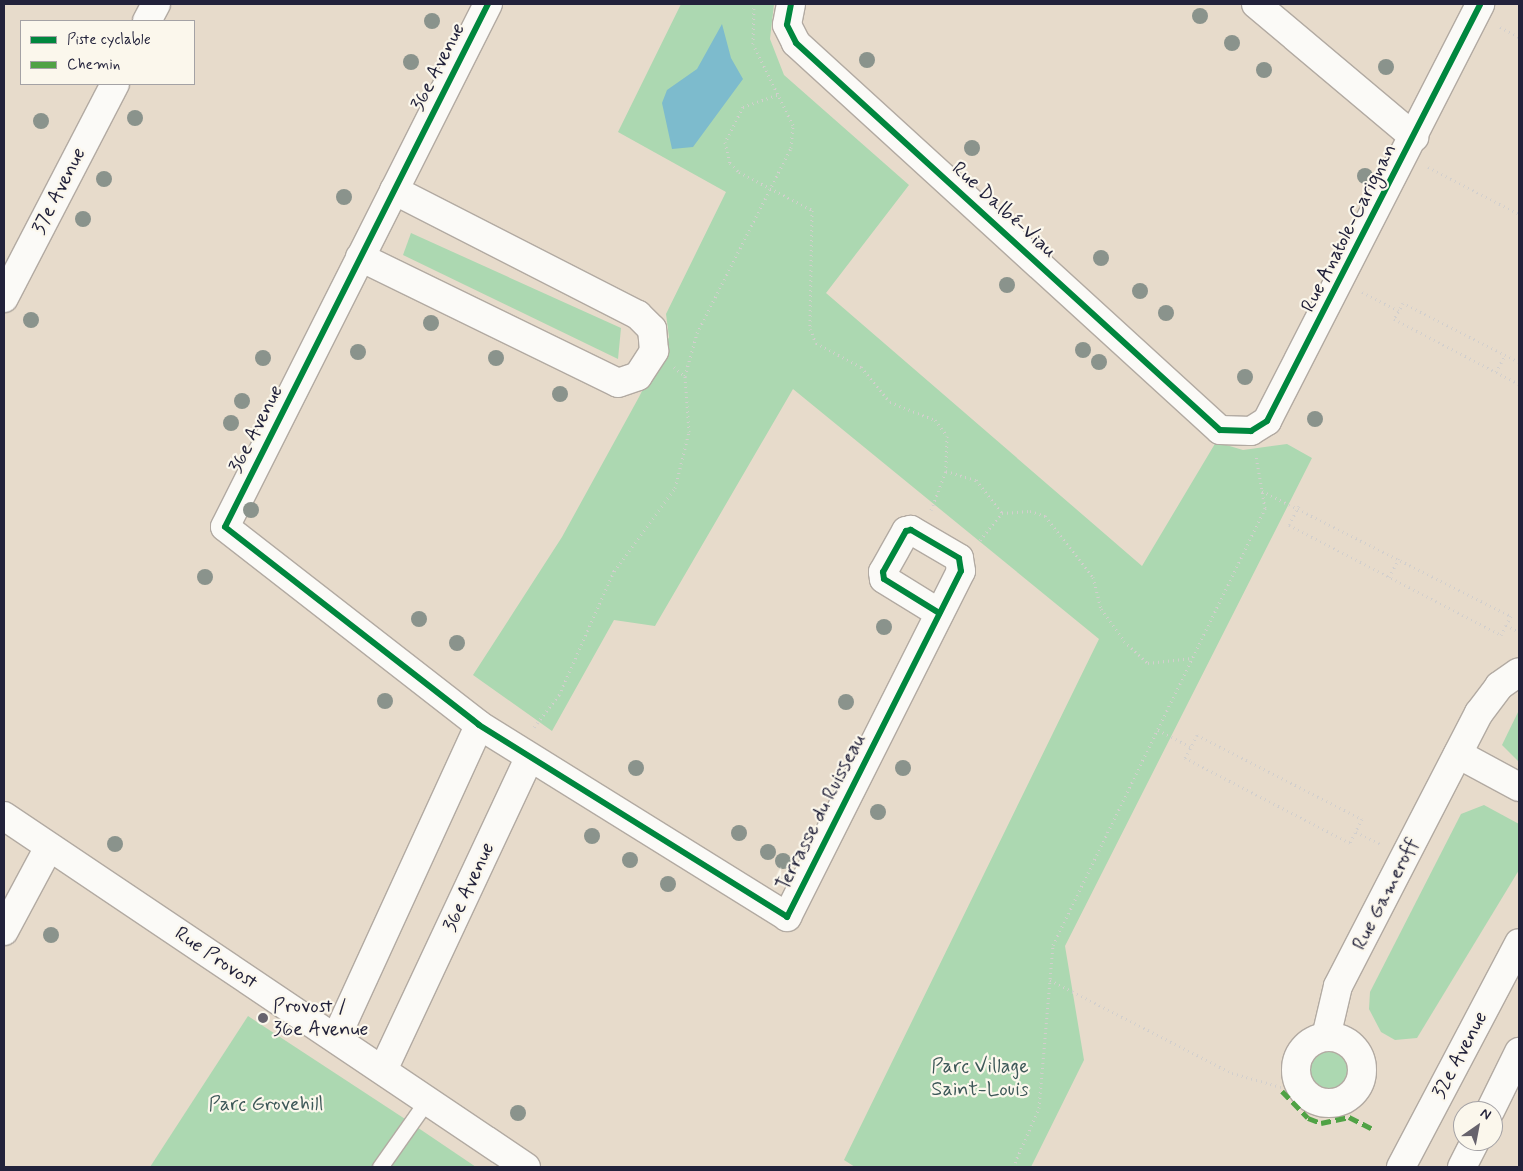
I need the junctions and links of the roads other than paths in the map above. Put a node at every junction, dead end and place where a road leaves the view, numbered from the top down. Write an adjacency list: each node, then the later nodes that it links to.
1 (156, 4): 6 (street)
2 (488, 4): 9 (street, 36e Avenue)
3 (791, 4): 12 (street, Rue Dalbé-Viau)
4 (1256, 4): 8 (street)
5 (1480, 4): 8 (street, Rue Anatole-Carignan)
6 (148, 20)
7 (113, 85): 11 (street, 37e Avenue)
8 (1414, 137): 12 (street, Rue Anatole-Carignan)
9 (394, 190): 10 (street, 36e Avenue); 10 (street)
10 (360, 257): 15 (street, 36e Avenue)
11 (4, 298)
12 (1251, 431)
13 (939, 613): 13 (street, Terrasse du Ruisseau); 16 (street, Terrasse du Ruisseau)
14 (1519, 672): 17 (street, Rue Gameroff)
15 (479, 725): 16 (street, 36e Avenue); 24 (street)
16 (523, 754): 26 (street, 36e Avenue)
17 (1458, 754): 18 (street); 23 (street, Rue Gameroff)
18 (1519, 787)
19 (4, 816): 20 (street, Rue Provost)
20 (49, 847): 21 (street); 24 (street, Rue Provost)
21 (4, 931)
22 (1519, 943): 32 (street, 32e Avenue)
23 (1326, 1037)
24 (336, 1038): 26 (street, Rue Provost)
25 (1519, 1052): 28 (street)
26 (383, 1070): 27 (street, Rue Provost)
27 (428, 1100): 30 (lane); 31 (street, Rue Provost)
28 (1495, 1101)
29 (1470, 1151): 33 (street)
30 (380, 1167)
31 (526, 1167)
32 (1401, 1167)
33 (1462, 1167)

